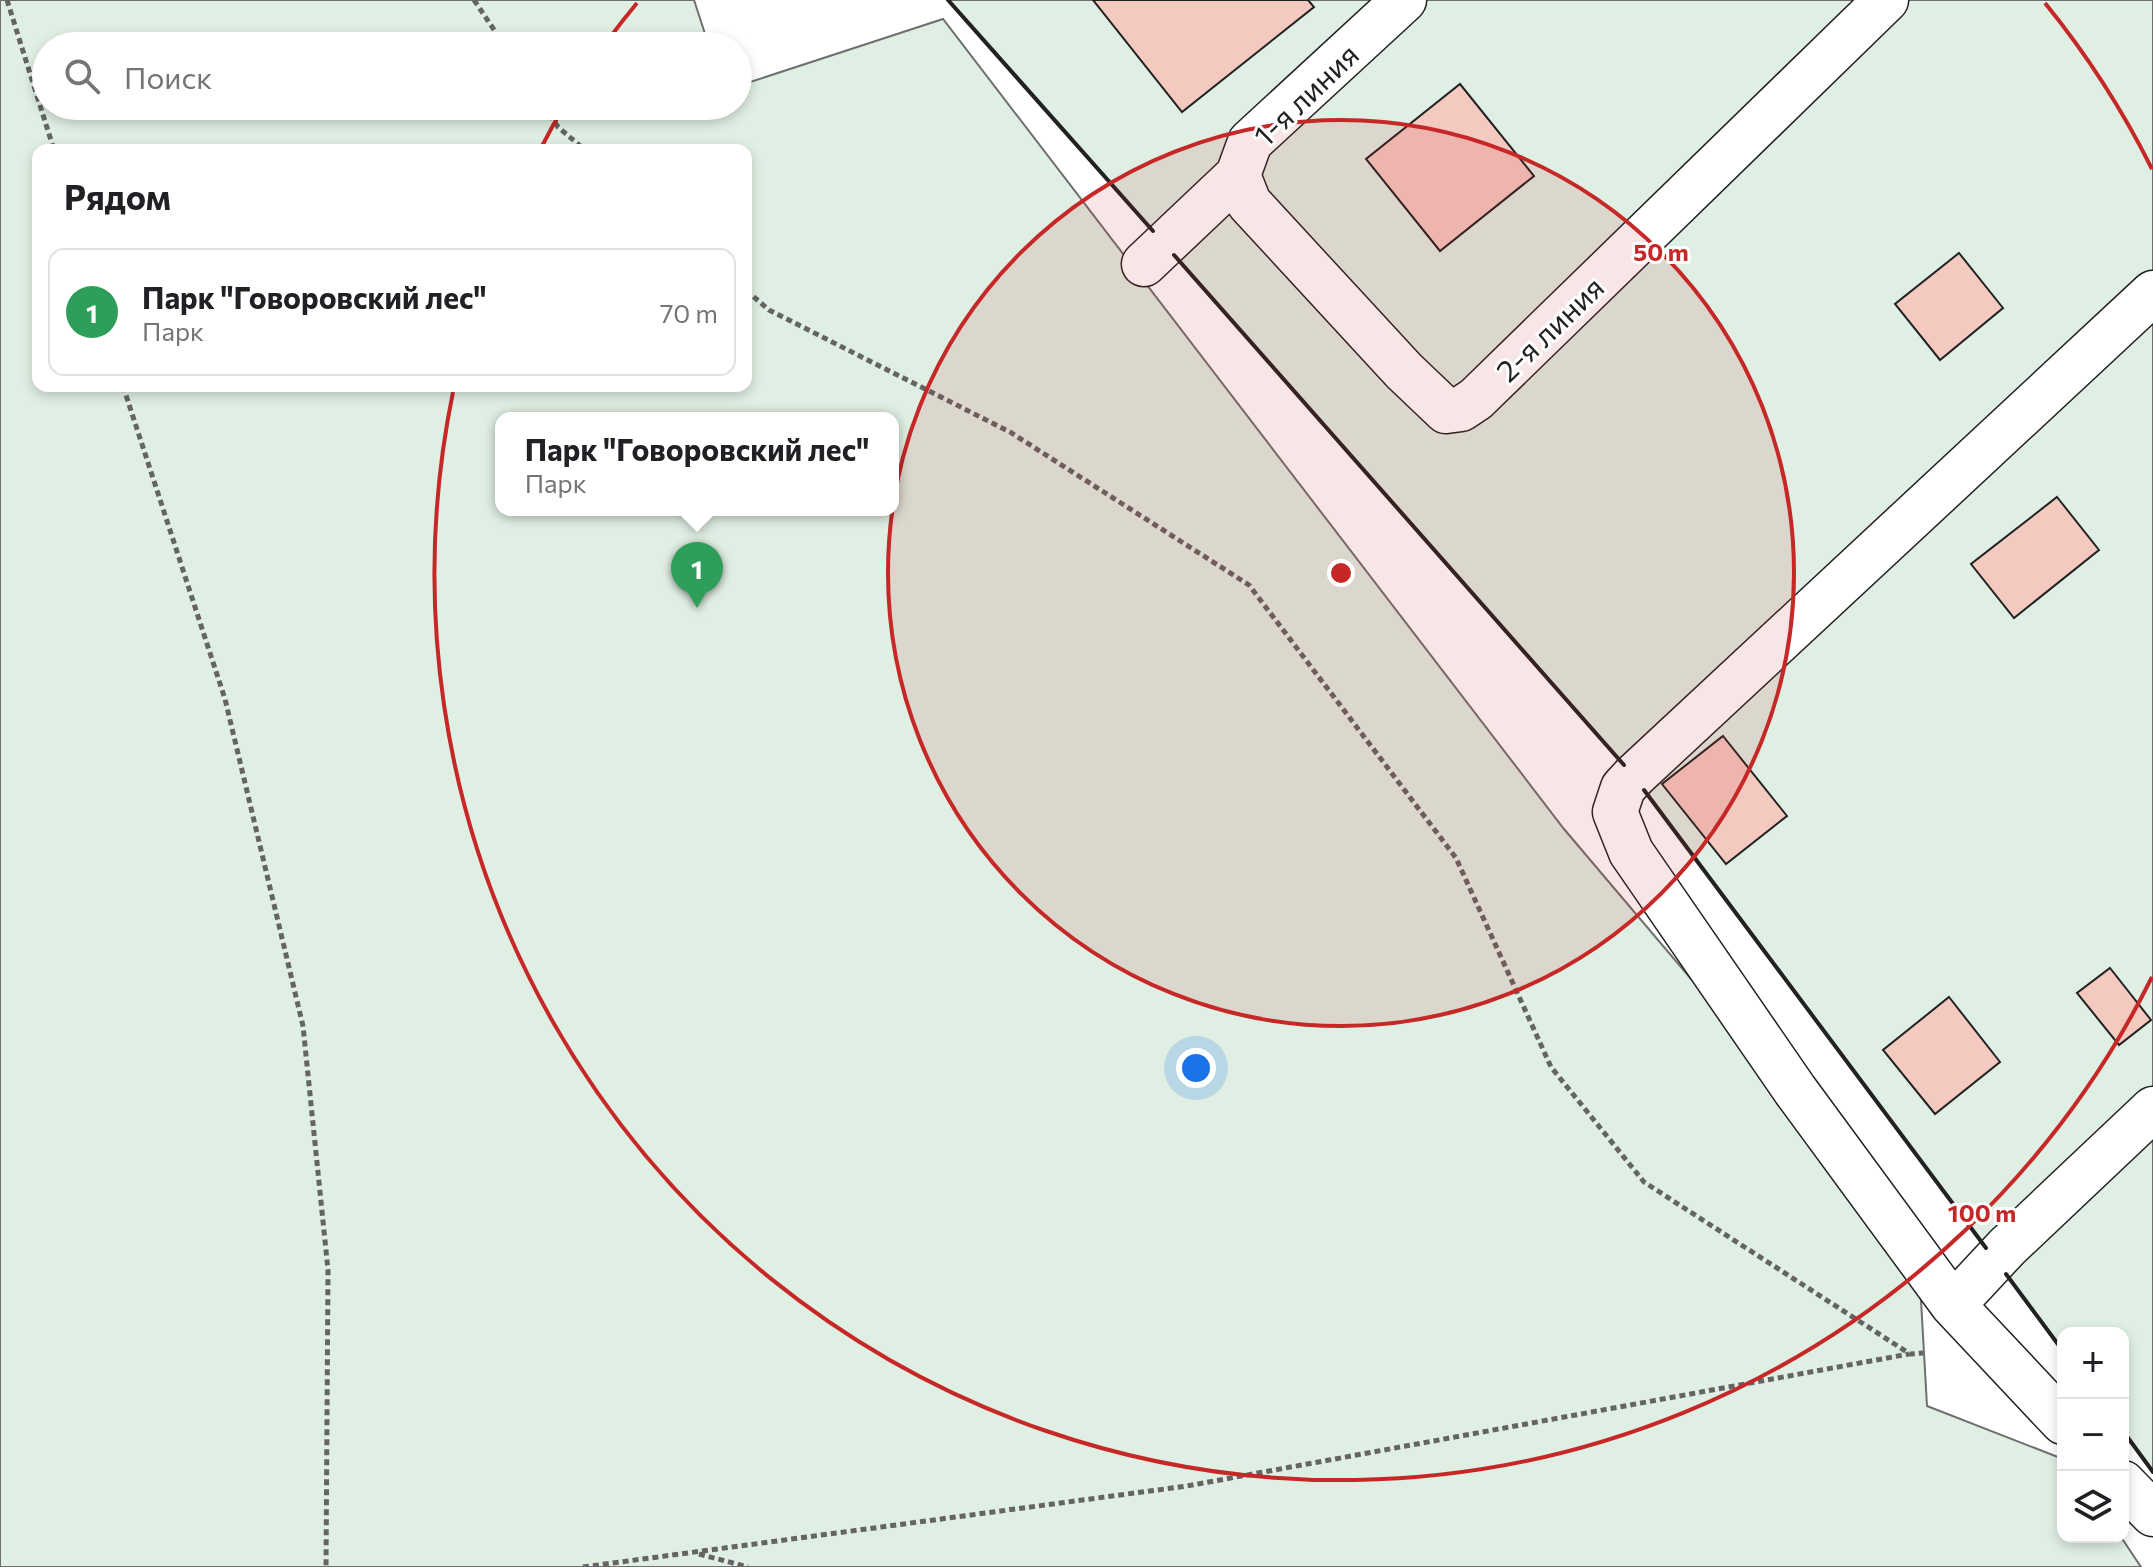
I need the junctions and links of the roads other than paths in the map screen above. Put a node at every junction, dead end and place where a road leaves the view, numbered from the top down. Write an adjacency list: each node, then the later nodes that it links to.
1 (1404, 0): 3 (lane, 1-я линия)
2 (1886, 0): 3 (lane, 2-я линия)
3 (1244, 189): 4 (lane)
4 (1144, 264)
5 (2153, 293): 7 (lane)
6 (2153, 1109): 7 (lane)
7 (1953, 1305): 8 (lane)
8 (2057, 1416)
9 (2129, 1489): 10 (lane)
10 (2153, 1514)

